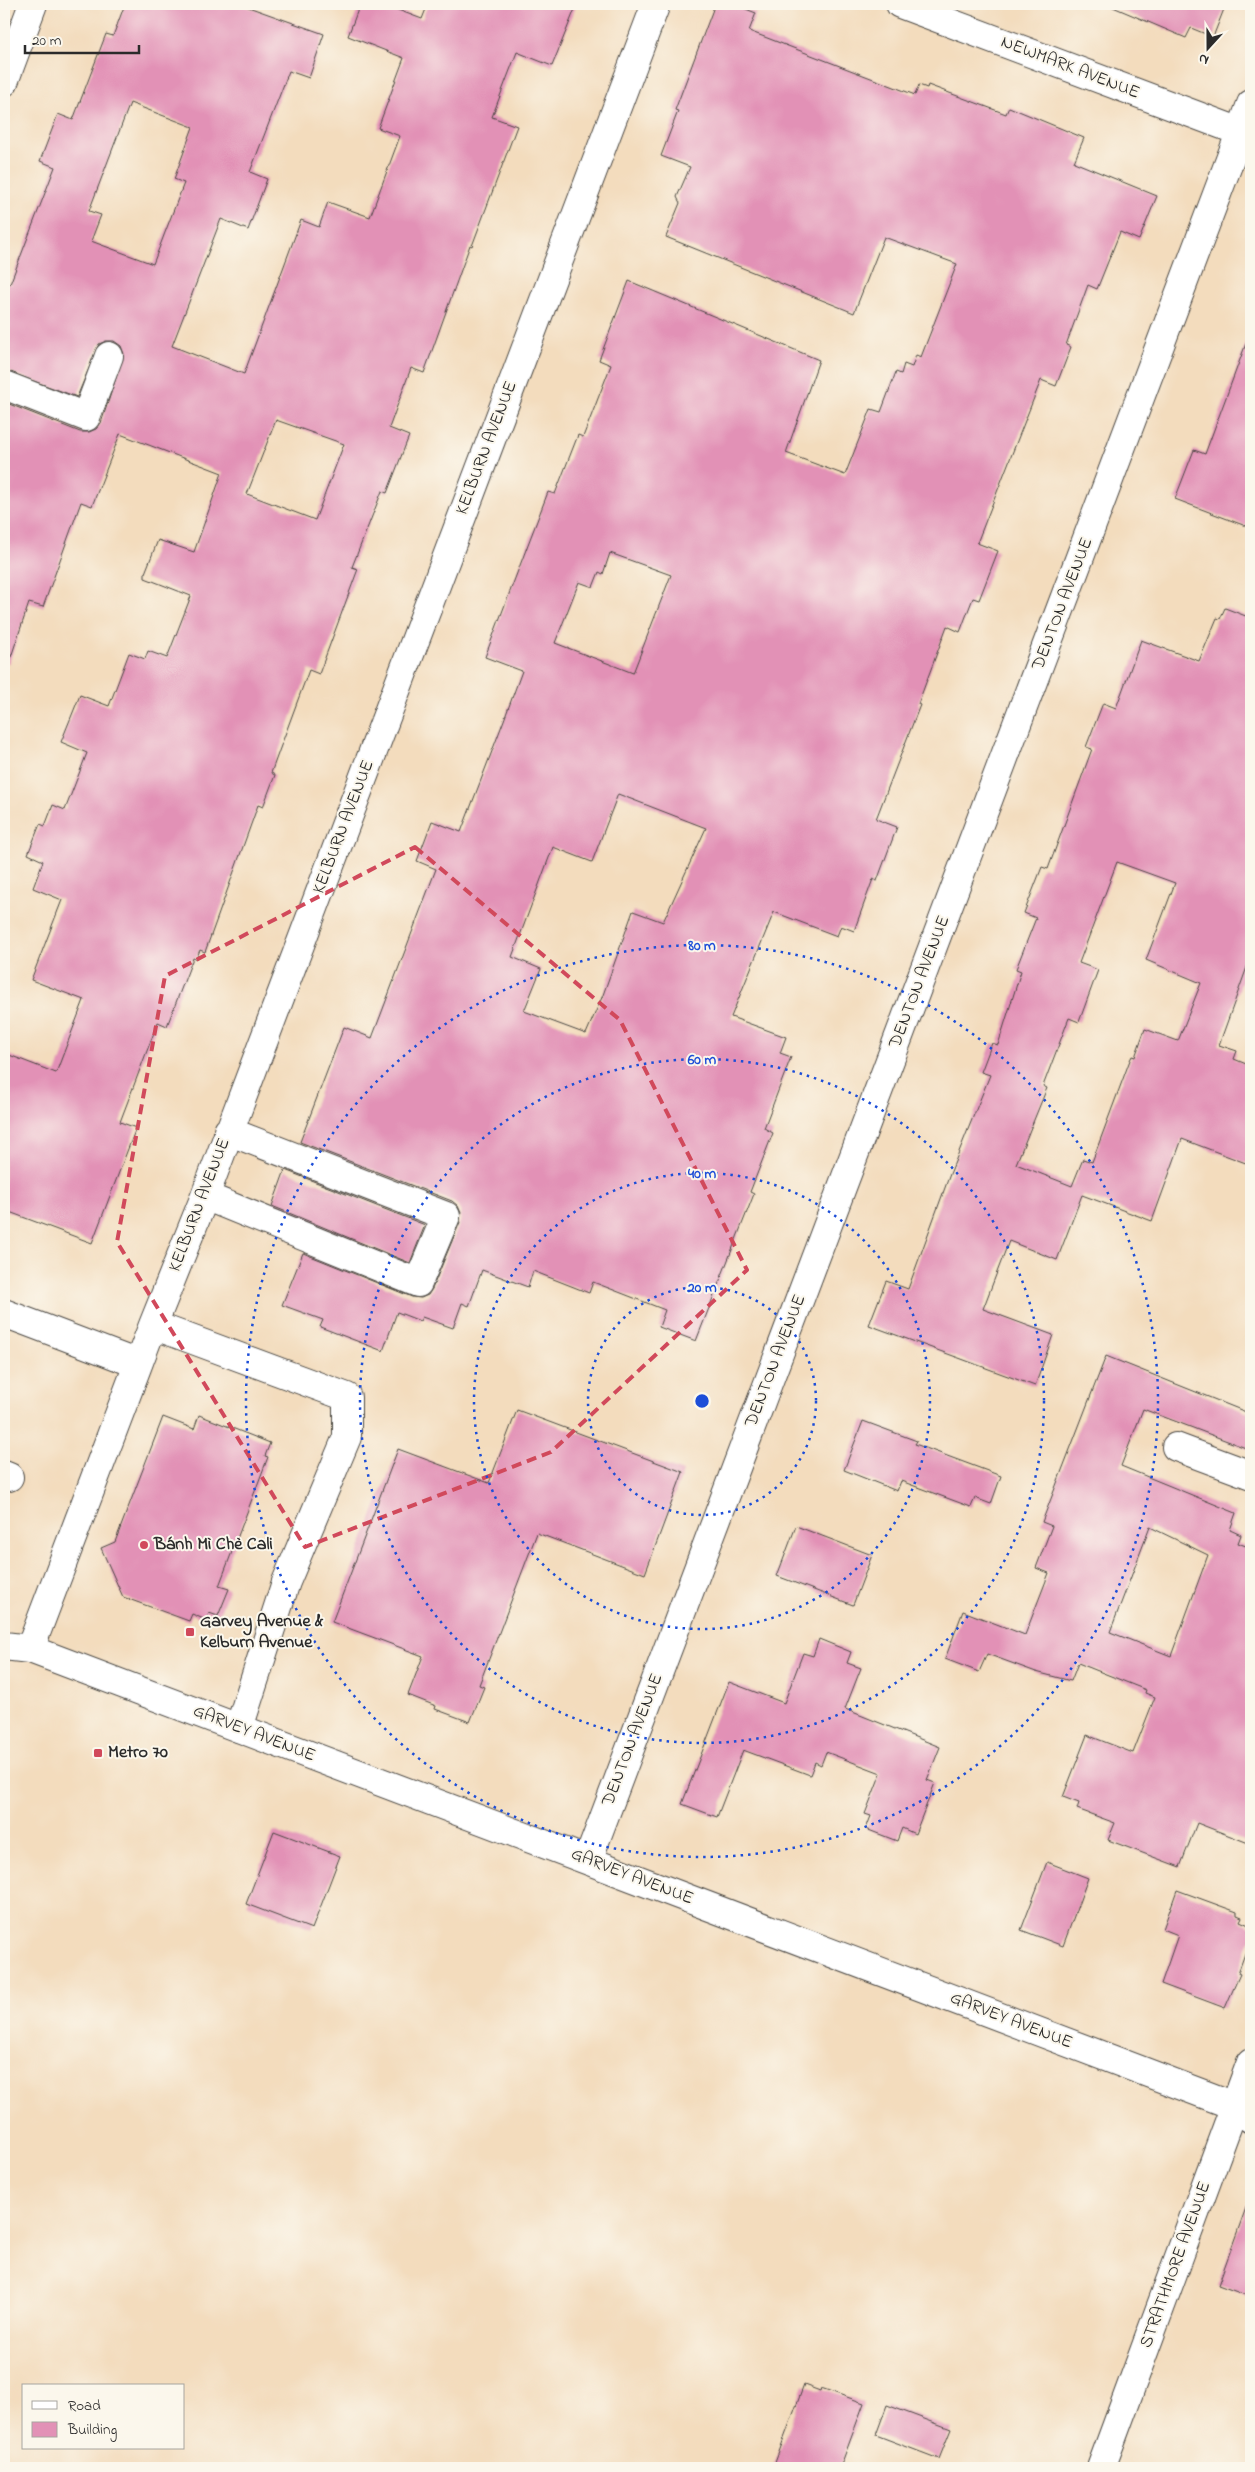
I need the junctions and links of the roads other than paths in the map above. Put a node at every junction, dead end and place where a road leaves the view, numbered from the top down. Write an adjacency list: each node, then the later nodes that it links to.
1 (33, 4): 4 (street)
2 (656, 4): 9 (street, KELBURN AVENUE)
3 (900, 4): 6 (street, NEWMARK AVENUE)
4 (4, 82)
5 (1251, 104): 6 (street, DENTON AVENUE)
6 (1240, 132): 19 (street, DENTON AVENUE)
7 (110, 356): 8 (street)
8 (4, 385)
9 (228, 1131): 10 (street, KELBURN AVENUE); 10 (street)
10 (205, 1196): 12 (street, KELBURN AVENUE)
11 (4, 1312): 13 (street)
12 (153, 1325): 13 (street, KELBURN AVENUE); 18 (street)
13 (138, 1364): 17 (street, KELBURN AVENUE)
14 (1176, 1447): 15 (street)
15 (1251, 1475)
16 (4, 1629): 17 (street, GARVEY AVENUE)
17 (17, 1647): 18 (street, GARVEY AVENUE)
18 (239, 1728): 19 (street, GARVEY AVENUE)
19 (588, 1860): 21 (street, GARVEY AVENUE)
20 (1251, 2062): 21 (street, STRATHMORE AVENUE)
21 (1246, 2110): 22 (street, STRATHMORE AVENUE)
22 (1101, 2468)

